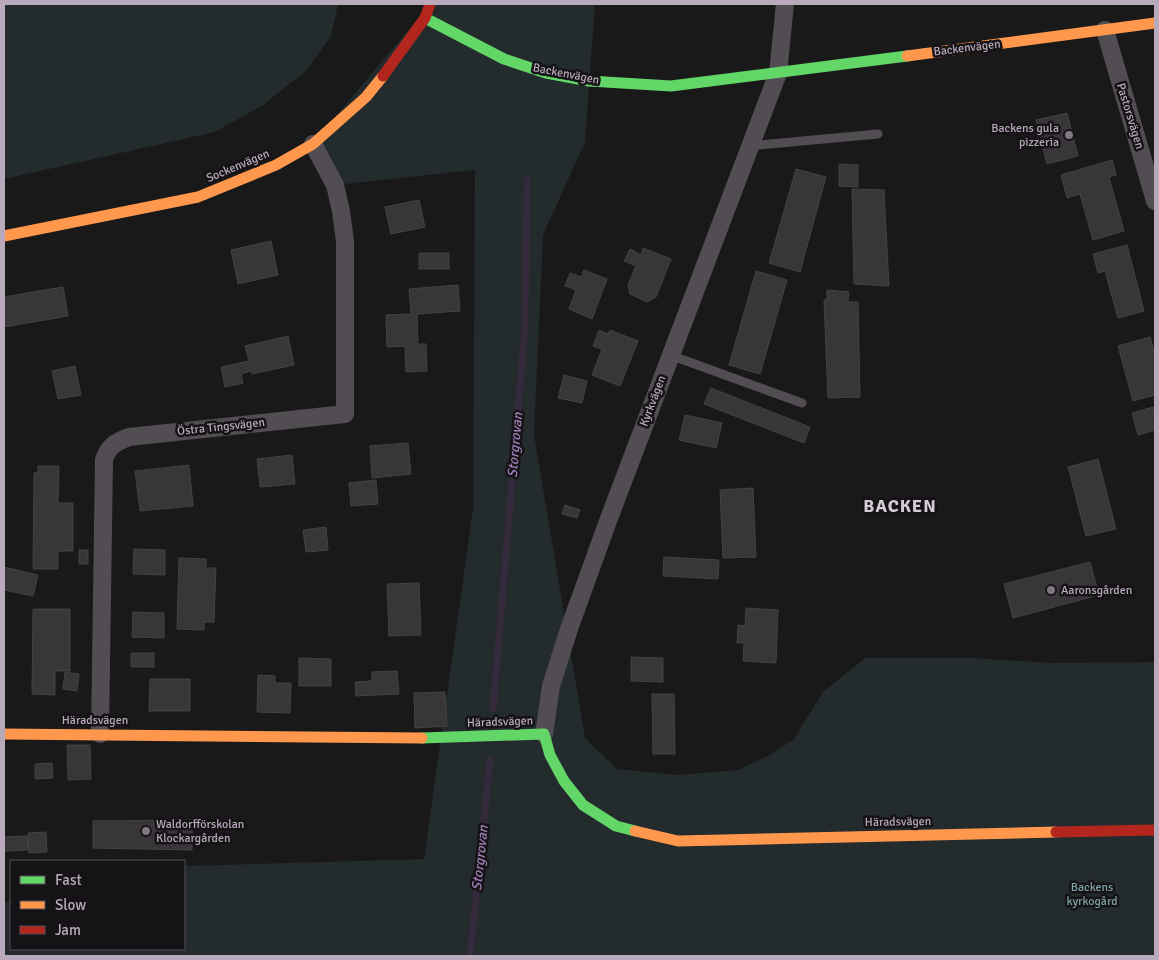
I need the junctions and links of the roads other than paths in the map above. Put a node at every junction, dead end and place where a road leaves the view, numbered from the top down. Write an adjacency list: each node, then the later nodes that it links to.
1 (430, 4): 3 (street, Sockenvägen)
2 (785, 4): 6 (street)
3 (425, 18): 6 (street, Backenvägen); 8 (street, Sockenvägen)
4 (1155, 23): 5 (street, Backenvägen)
5 (1105, 30): 6 (street, Backenvägen); 10 (street, Pastorsvägen)
6 (778, 73): 9 (street, Kyrkvägen)
7 (878, 134): 9 (lane)
8 (312, 144): 11 (street, Sockenvägen); 15 (street, Östra Tingsvägen)
9 (749, 146): 12 (street, Kyrkvägen)
10 (1155, 201)
11 (4, 236)
12 (670, 355): 13 (lane); 16 (street, Kyrkvägen)
13 (802, 403)
14 (4, 734): 15 (street, Häradsvägen)
15 (100, 734): 16 (street, Häradsvägen)
16 (544, 734): 17 (street, Häradsvägen)
17 (1155, 830)

